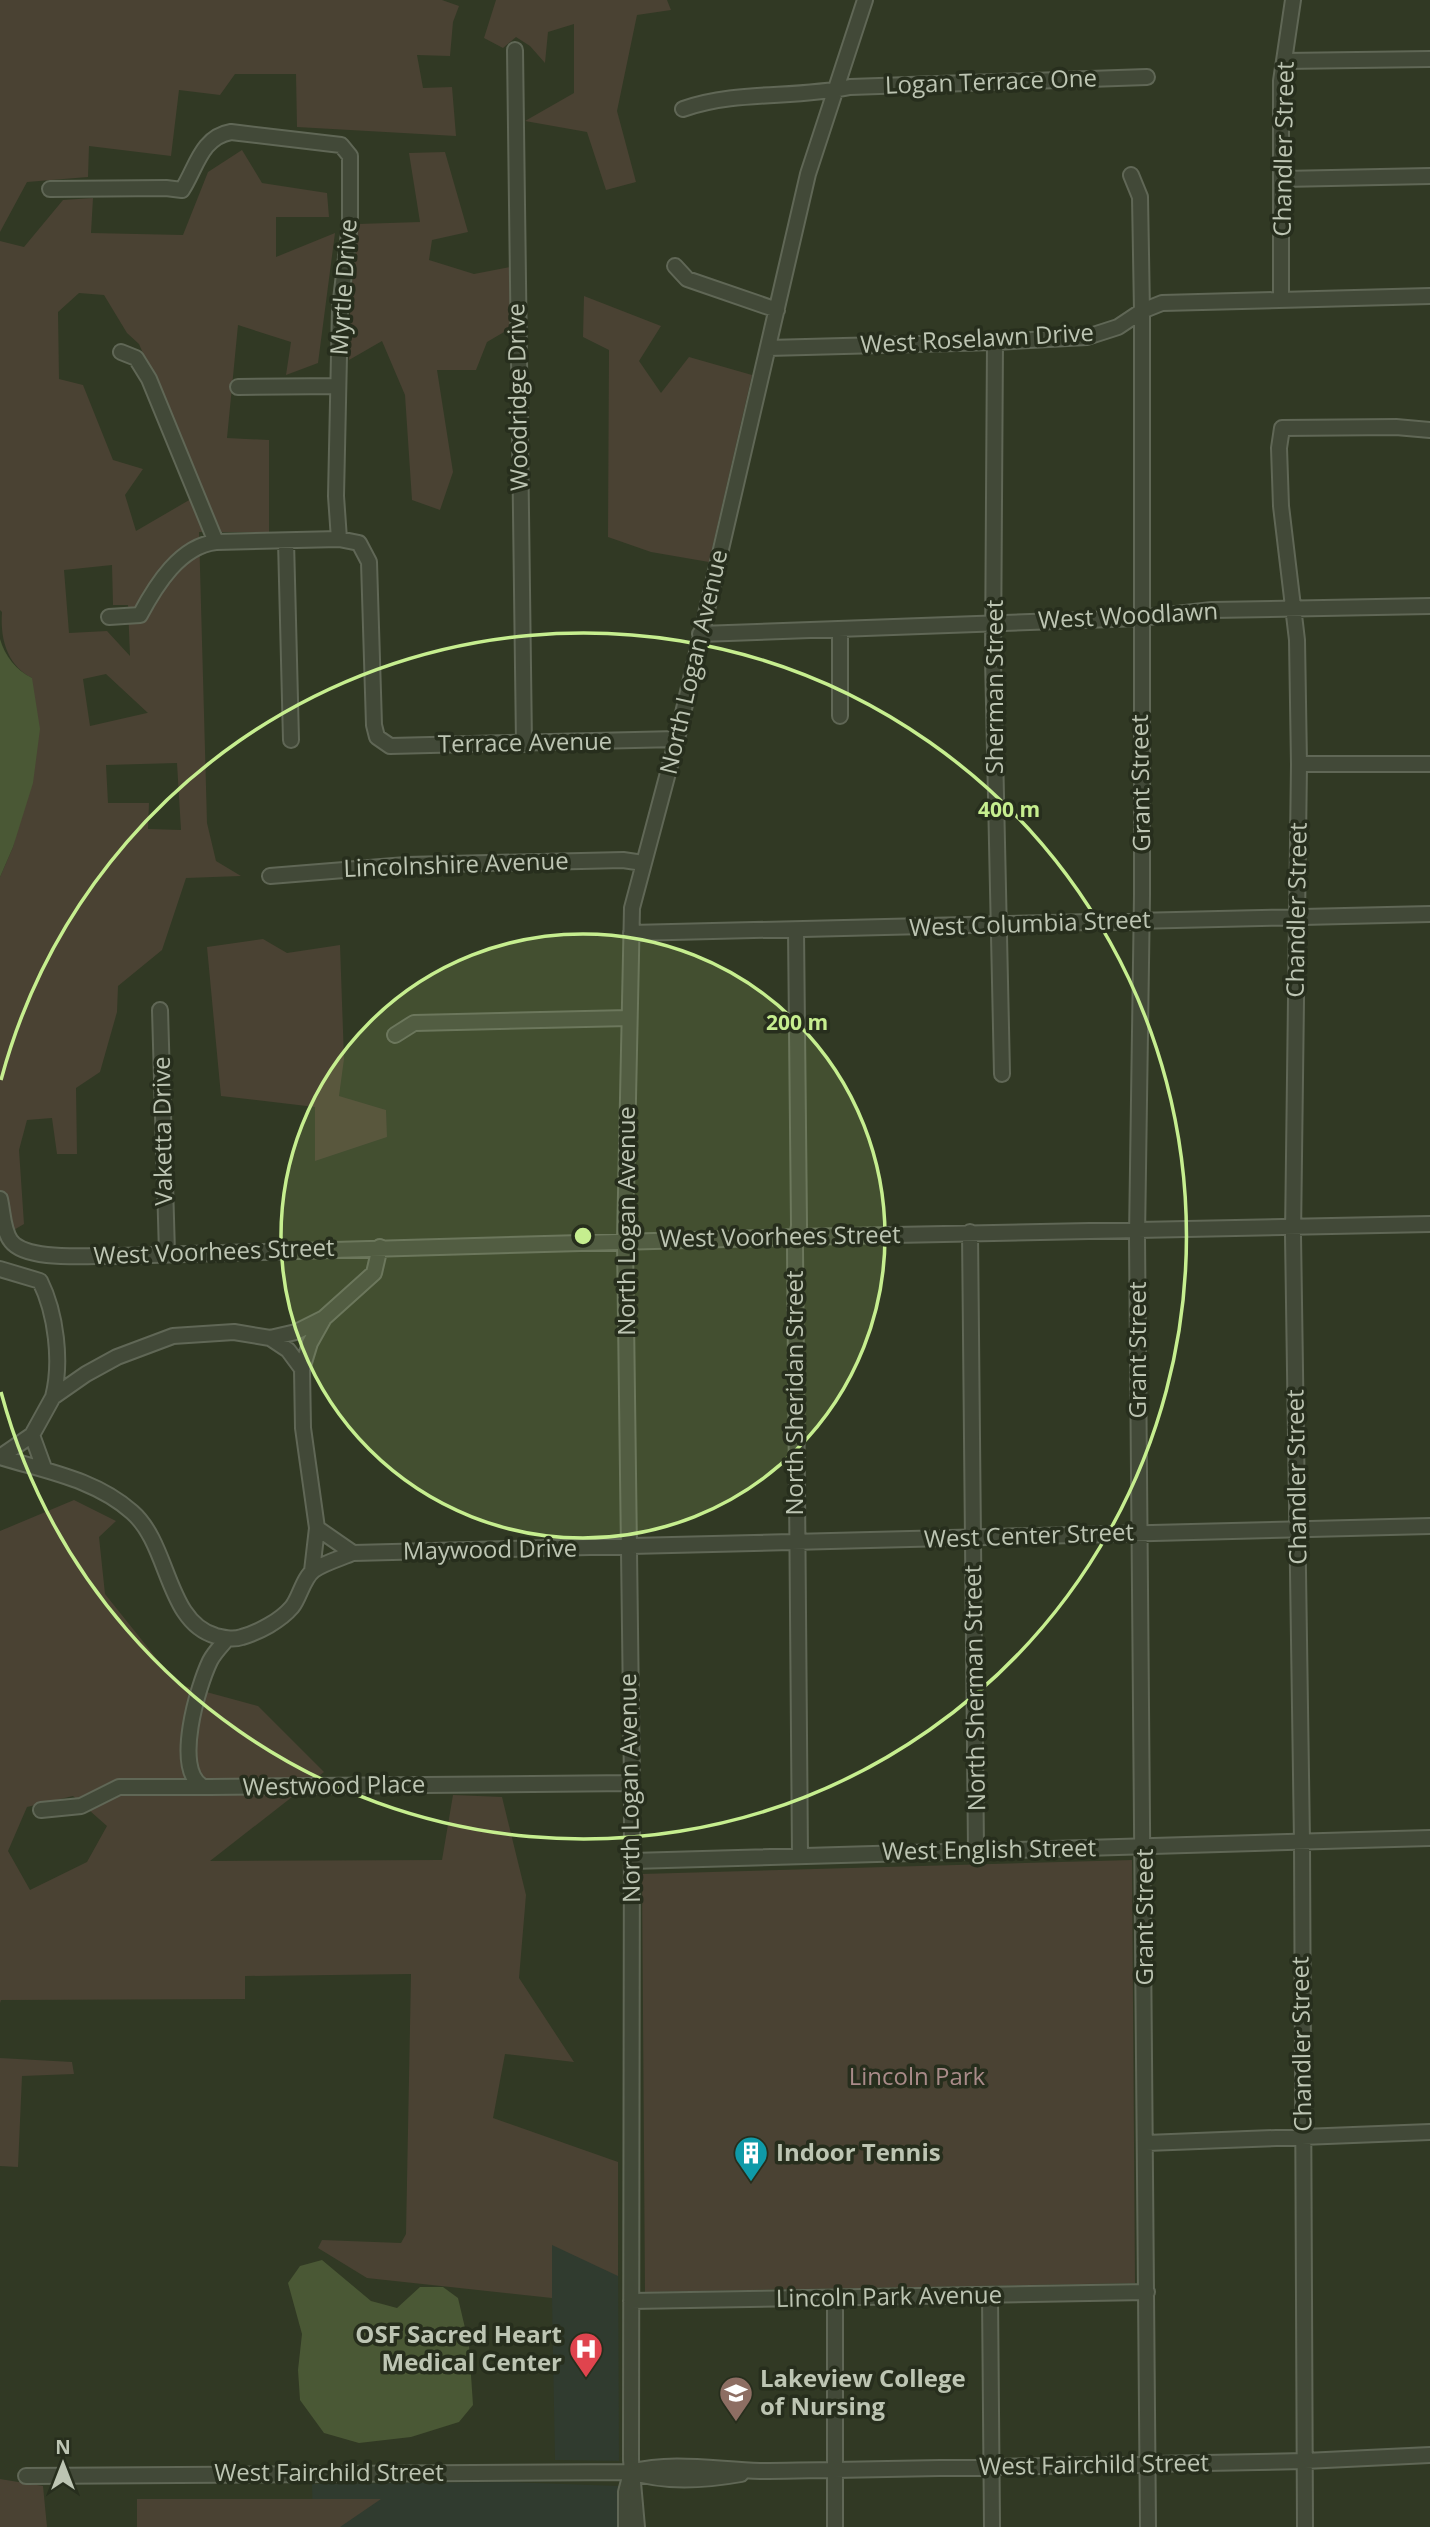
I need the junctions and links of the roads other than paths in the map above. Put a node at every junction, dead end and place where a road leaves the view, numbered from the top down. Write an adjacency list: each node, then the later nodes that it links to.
1 (865, 0): 7 (street, North Logan Avenue)
2 (1293, 0): 5 (street, Chandler Street)
3 (515, 50): 37 (street, Woodridge Drive)
4 (1430, 59): 5 (street)
5 (1284, 61): 11 (street, Chandler Street)
6 (1147, 77): 7 (street, Logan Terrace One)
7 (834, 90): 8 (street, Logan Terrace One); 16 (street, North Logan Avenue)
8 (683, 109)
9 (1131, 175): 17 (street, Grant Street)
10 (1430, 176): 11 (street)
11 (1282, 179): 15 (street, Chandler Street)
12 (50, 189): 21 (street, Myrtle Drive)
13 (675, 265): 16 (street)
14 (1430, 296): 15 (street, West Roselawn Drive)
15 (1281, 299): 17 (street, West Roselawn Drive)
16 (777, 310): 19 (street, North Logan Avenue)
17 (1142, 311): 18 (street, West Roselawn Drive); 30 (street, Grant Street)
18 (995, 342): 19 (street, West Roselawn Drive); 31 (street, Sherman Street)
19 (768, 348): 33 (street, North Logan Avenue)
20 (121, 352): 26 (street)
21 (338, 386): 22 (street); 24 (street, Myrtle Drive)
22 (238, 387)
23 (1430, 430): 28 (street, Chandler Street)
24 (339, 539): 25 (street); 37 (street, Terrace Avenue)
25 (286, 541): 26 (street); 36 (street)
26 (216, 542): 29 (street)
27 (1430, 606): 28 (street, West Woodlawn)
28 (1294, 608): 30 (street, West Woodlawn); 38 (street, Chandler Street)
29 (109, 617)
30 (1140, 618): 31 (street, West Woodlawn); 44 (street, Grant Street)
31 (995, 623): 32 (street, West Woodlawn); 45 (street, Sherman Street)
32 (840, 629): 33 (street, West Woodlawn); 34 (street)
33 (700, 634): 35 (street, North Logan Avenue)
34 (840, 716)
35 (677, 739): 37 (street, Terrace Avenue); 40 (street, North Logan Avenue)
36 (291, 740)
37 (524, 744)
38 (1299, 764): 39 (street); 43 (street, Chandler Street)
39 (1430, 764)
40 (643, 863): 41 (street, Lincolnshire Avenue); 47 (street, North Logan Avenue)
41 (270, 876)
42 (1430, 914): 43 (street, West Columbia Street)
43 (1297, 917): 44 (street, West Columbia Street); 54 (street, Chandler Street)
44 (1142, 921): 45 (street, West Columbia Street); 55 (street, Grant Street)
45 (1000, 925): 46 (street, West Columbia Street); 51 (street, Sherman Street)
46 (796, 930): 47 (street, West Columbia Street); 57 (street, North Sheridan Street)
47 (631, 933): 49 (street, North Logan Avenue)
48 (160, 1010): 60 (street, Vaketta Drive)
49 (629, 1018): 50 (street); 58 (street, North Logan Avenue)
50 (395, 1035)
51 (1002, 1074)
52 (0, 1199): 60 (street, West Voorhees Street)
53 (1430, 1224): 54 (street, West Voorhees Street)
54 (1294, 1227): 55 (street, West Voorhees Street); 70 (street, Chandler Street)
55 (1137, 1229): 56 (street, West Voorhees Street); 71 (street, Grant Street)
56 (970, 1232): 57 (street, West Voorhees Street); 72 (street, North Sherman Street)
57 (796, 1237): 58 (street, West Voorhees Street); 73 (street, North Sheridan Street)
58 (625, 1241): 59 (street, West Voorhees Street); 74 (street, North Logan Avenue)
59 (380, 1247): 60 (street, West Voorhees Street); 62 (street)
60 (167, 1253)
61 (0, 1269): 65 (street)
62 (324, 1318): 63 (street); 64 (street)
63 (270, 1338): 64 (street); 65 (street)
64 (302, 1369): 69 (street)
65 (53, 1398): 66 (street)
66 (32, 1435): 67 (street); 67 (street)
67 (44, 1468): 77 (street)
68 (1430, 1526): 70 (street, West Center Street)
69 (317, 1528): 75 (street); 76 (street)
70 (1298, 1529): 71 (street, West Center Street); 84 (street, Chandler Street)
71 (1139, 1533): 72 (street, West Center Street); 85 (street, Grant Street)
72 (973, 1538): 73 (street, West Center Street); 86 (street, North Sherman Street)
73 (796, 1542): 74 (street, West Center Street); 87 (street, North Sheridan Street)
74 (627, 1547): 75 (street, Maywood Drive); 80 (street, North Logan Avenue)
75 (353, 1553): 76 (street, Maywood Drive)
76 (312, 1571): 78 (street)
77 (201, 1632): 78 (street); 79 (street)
78 (227, 1639): 79 (street)
79 (211, 1659): 81 (street)
80 (632, 1783): 81 (street, Westwood Place); 88 (street, North Logan Avenue)
81 (202, 1786): 82 (street, Westwood Place)
82 (41, 1810)
83 (1430, 1838): 84 (street, West English Street)
84 (1301, 1842): 85 (street, West English Street); 90 (street, Chandler Street)
85 (1144, 1846): 86 (street, West English Street); 91 (street, Grant Street)
86 (976, 1850): 87 (street, West English Street)
87 (800, 1856): 88 (street, West English Street)
88 (632, 1861): 95 (street, North Logan Avenue)
89 (1430, 2132): 90 (street)
90 (1303, 2138): 91 (street); 97 (street, Chandler Street)
91 (1146, 2143): 92 (street, Grant Street)
92 (1147, 2292): 93 (street, Lincoln Park Avenue); 98 (street, Grant Street)
93 (990, 2295): 94 (street, Lincoln Park Avenue); 99 (street)
94 (835, 2298): 95 (street, Lincoln Park Avenue); 100 (street)
95 (631, 2301): 101 (street, North Logan Avenue)
96 (1430, 2455): 97 (street, West Fairchild Street)
97 (1305, 2461): 98 (street, West Fairchild Street); 108 (street, Chandler Street)
98 (1149, 2465): 99 (street, West Fairchild Street); 107 (street, Grant Street)
99 (993, 2467): 100 (street, West Fairchild Street); 106 (street)
100 (835, 2470): 101 (street, West Fairchild Street); 105 (street)
101 (631, 2472): 102 (street, West Fairchild Street); 103 (street, North Logan Avenue); 104 (street, North Logan Avenue)
102 (26, 2476)
103 (626, 2527)
104 (637, 2527)
105 (835, 2527)
106 (992, 2527)
107 (1148, 2527)
108 (1305, 2527)

